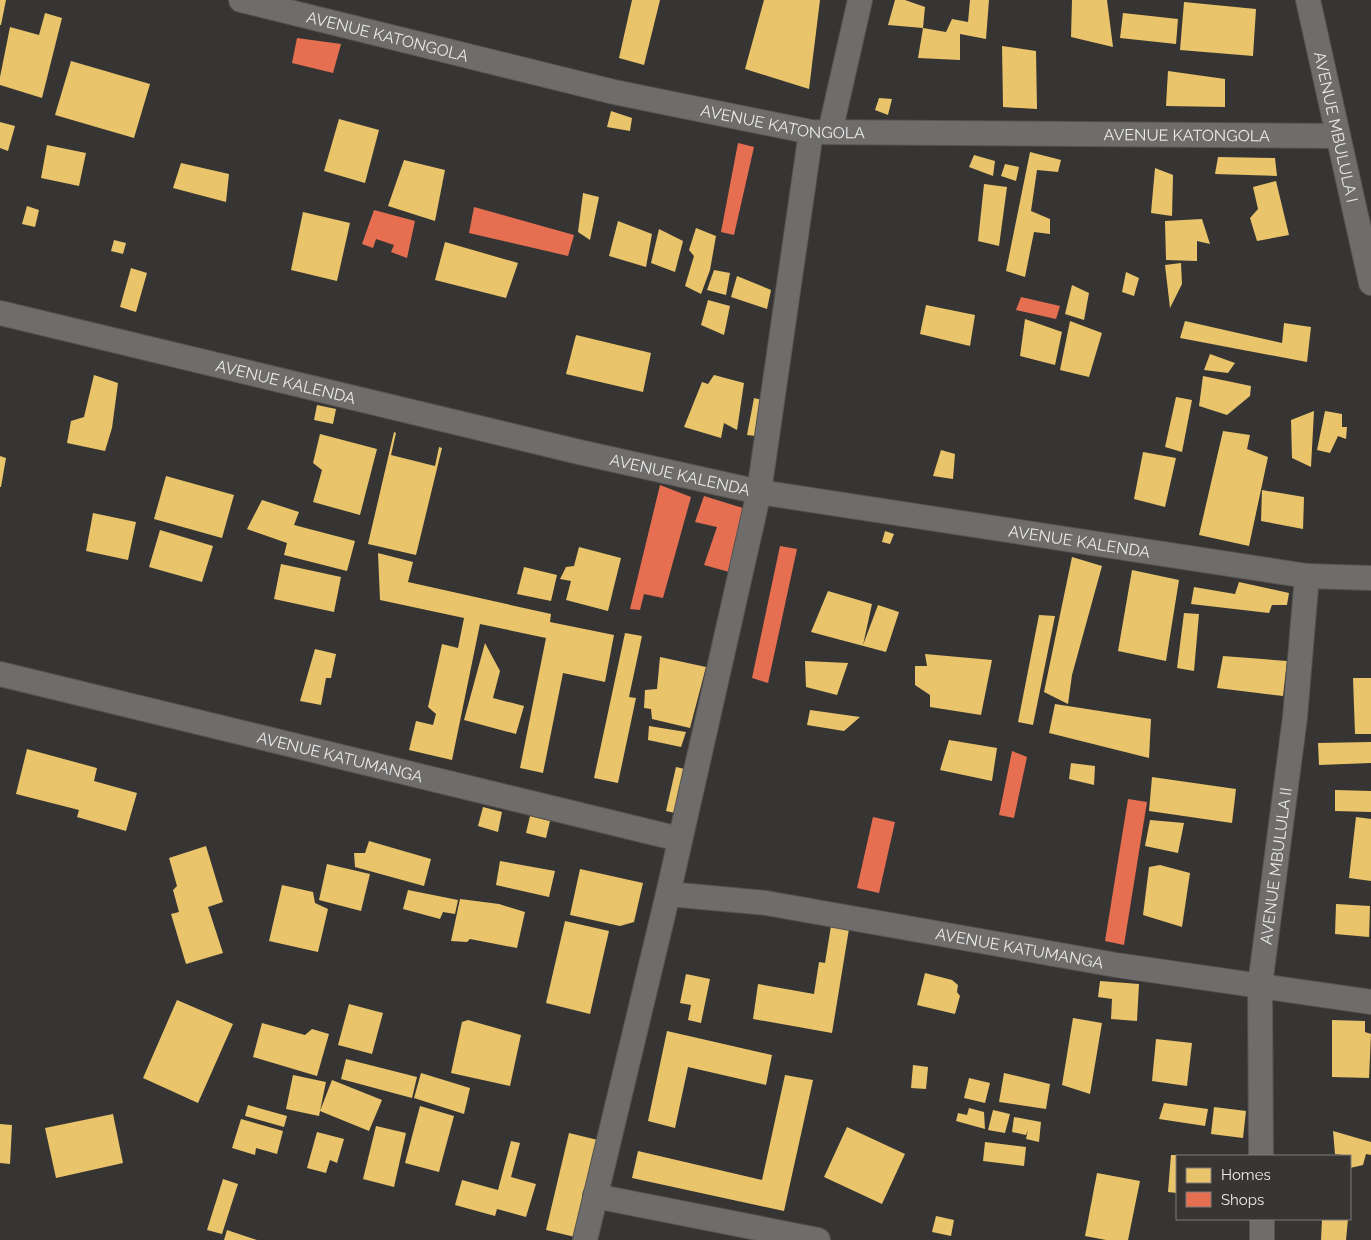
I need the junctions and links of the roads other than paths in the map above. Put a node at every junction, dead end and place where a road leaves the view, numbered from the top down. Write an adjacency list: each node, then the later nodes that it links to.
1 (241, 0): 4 (street, AVENUE KATONGOLA)
2 (860, 0): 4 (street)
3 (1308, 0): 5 (street, AVENUE MBULULA I)
4 (820, 132): 5 (street, AVENUE KATONGOLA); 8 (street)
5 (1338, 136): 6 (street, AVENUE MBULULA I)
6 (1371, 283)
7 (0, 312): 8 (street, AVENUE KALENDA)
8 (759, 492): 9 (street, AVENUE KALENDA); 12 (street)
9 (1307, 576): 10 (street, AVENUE KALENDA); 14 (street, AVENUE MBULULA II)
10 (1371, 578)
11 (0, 674): 12 (street, AVENUE KATUMANGA)
12 (679, 839): 13 (street)
13 (668, 894): 14 (street, AVENUE KATUMANGA); 17 (street)
14 (1260, 985): 15 (street, AVENUE KATUMANGA); 16 (street, AVENUE MBULULA II)
15 (1371, 1002)
16 (1261, 1155)
17 (595, 1196): 19 (street); 20 (street)
18 (1262, 1220): 21 (street)
19 (584, 1240)
20 (818, 1240)
21 (1262, 1240)

